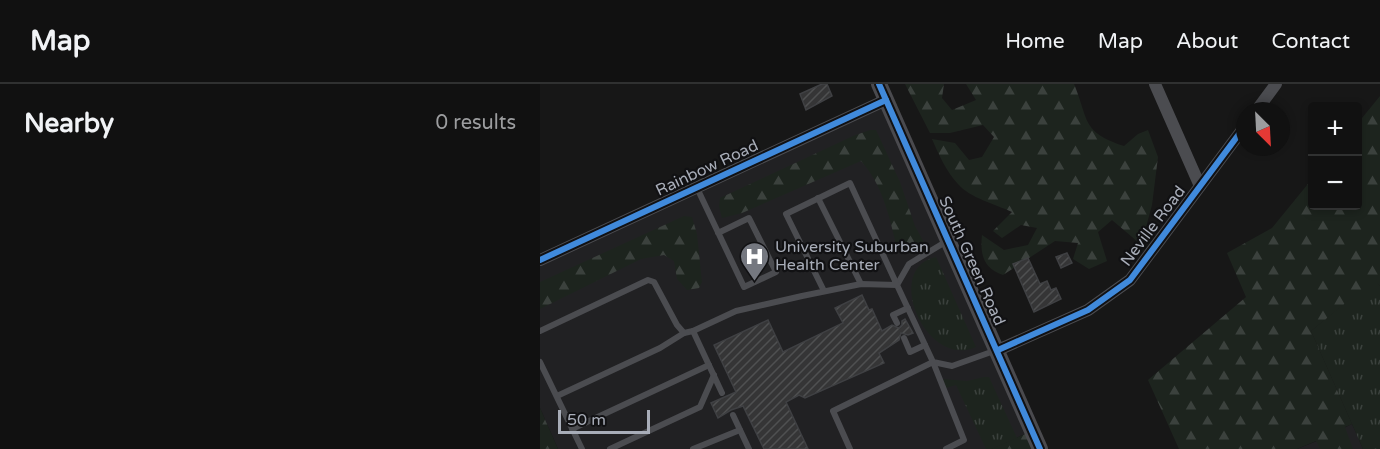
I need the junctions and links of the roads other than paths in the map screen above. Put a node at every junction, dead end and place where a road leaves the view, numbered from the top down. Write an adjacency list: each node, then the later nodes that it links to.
1 (879, 84): 4 (main road, South Green Road)
2 (1155, 84): 7 (street)
3 (1276, 84): 5 (street)
4 (886, 100): 8 (street, Rainbow Road); 11 (main road, South Green Road)
5 (1263, 102)
6 (1236, 138): 7 (street, Neville Road)
7 (1200, 186): 23 (street, Neville Road)
8 (697, 188): 10 (lane); 12 (street, Rainbow Road)
9 (818, 198): 13 (lane); 14 (lane); 15 (lane)
10 (718, 233): 10 (lane)
11 (948, 240): 14 (lane); 23 (main road, South Green Road)
12 (540, 260)
13 (861, 284): 14 (lane); 15 (lane)
14 (897, 285): 16 (lane)
15 (824, 291): 19 (lane)
16 (908, 308): 17 (lane); 22 (lane)
17 (897, 323)
18 (540, 331): 20 (lane)
19 (693, 331): 20 (lane); 26 (lane)
20 (684, 333): 29 (lane)
21 (904, 338): 22 (lane)
22 (926, 345): 25 (lane)
23 (998, 350): 25 (lane); 39 (main road, South Green Road)
24 (540, 362): 29 (lane)
25 (933, 362): 37 (lane); 38 (lane)
26 (709, 365): 27 (lane); 31 (lane)
27 (714, 375): 28 (lane); 34 (lane)
28 (722, 393)
29 (557, 396): 31 (lane)
30 (733, 415): 32 (lane)
31 (572, 429): 33 (lane)
32 (740, 430): 35 (lane); 36 (lane)
33 (582, 449)
34 (610, 449)
35 (693, 449)
36 (749, 449)
37 (850, 449)
38 (946, 449)
39 (1040, 449)

